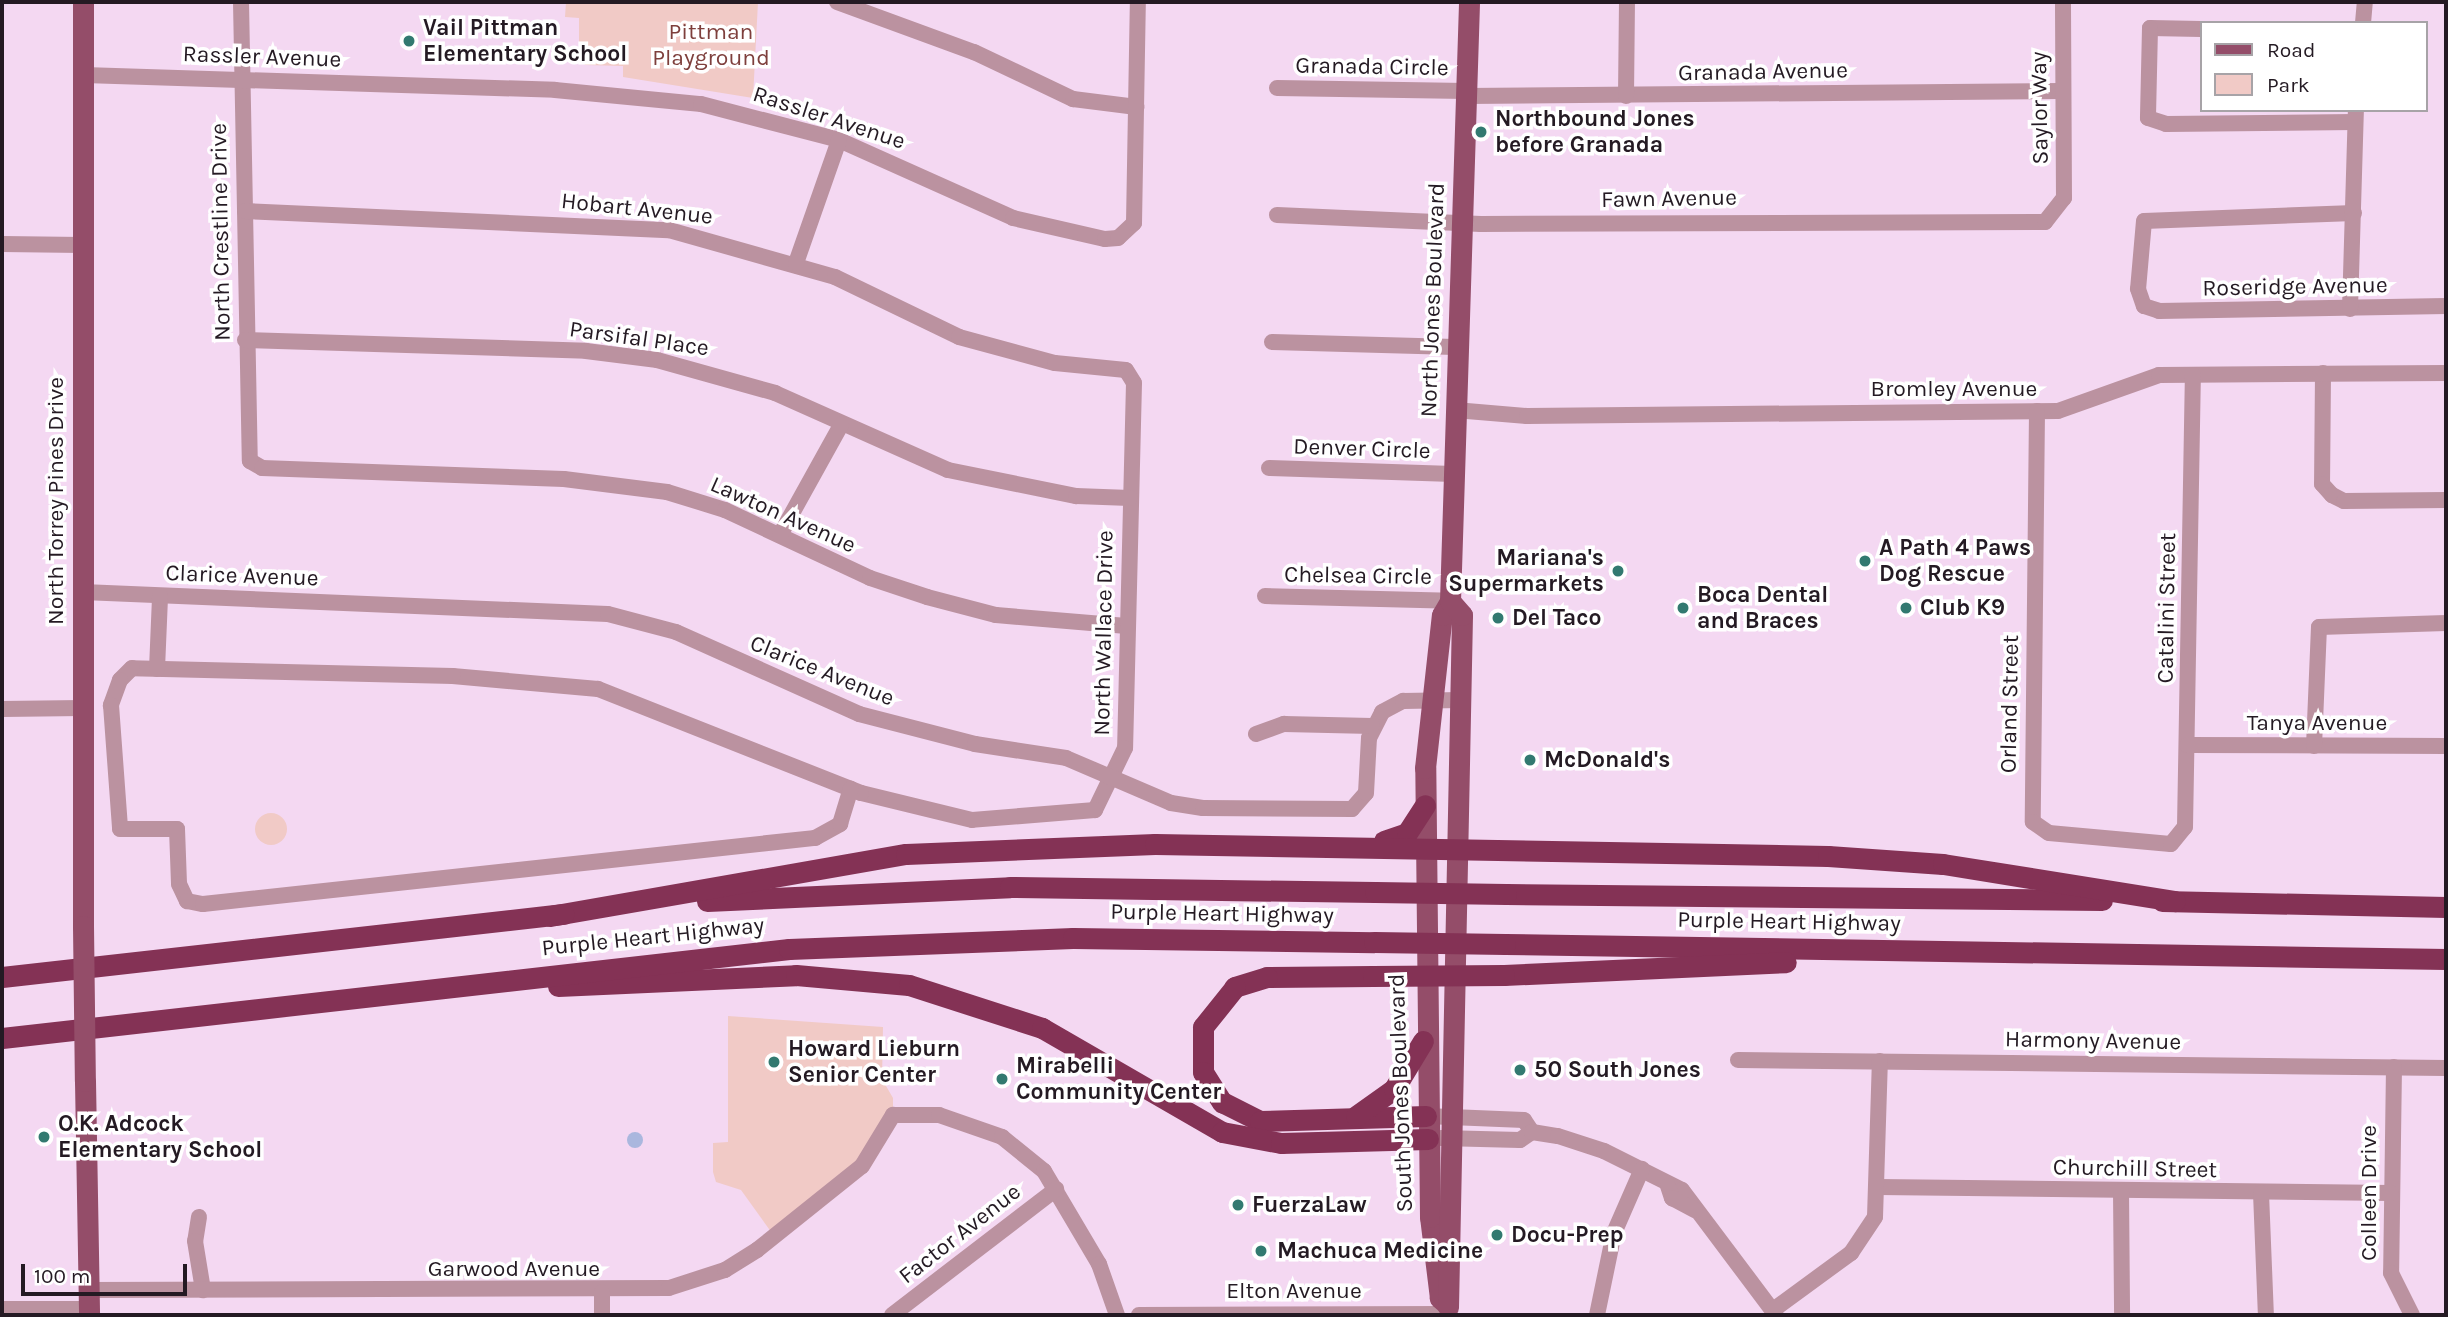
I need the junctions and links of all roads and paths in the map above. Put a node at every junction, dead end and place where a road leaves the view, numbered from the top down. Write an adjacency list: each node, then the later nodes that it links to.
1 (83, 2): 11 (main road, North Torrey Pines Drive)
2 (242, 2): 12 (street, North Crestline Drive)
3 (837, 2): 17 (street)
4 (1138, 2): 17 (street)
5 (1469, 2): 15 (main road, North Jones Boulevard)
6 (1628, 2): 16 (street)
7 (2063, 2): 14 (street, Saylor Way)
8 (2365, 2): 9 (street)
9 (2363, 21)
10 (2200, 29): 18 (street)
11 (84, 75): 12 (street, Rassler Avenue); 26 (main road, North Torrey Pines Drive)
12 (242, 79): 19 (street, Rassler Avenue); 20 (street, North Crestline Drive)
13 (1277, 88): 15 (street, Granada Circle)
14 (2061, 90): 16 (street, Granada Avenue); 21 (street, Saylor Way)
15 (1466, 93): 16 (street, Granada Avenue); 24 (main road, North Jones Boulevard)
16 (1626, 96)
17 (1136, 107): 19 (street, Rassler Avenue)
18 (2355, 116): 22 (street)
19 (839, 141): 27 (street)
20 (244, 211): 27 (street, Hobart Avenue); 30 (street, North Crestline Drive)
21 (2058, 212): 24 (street, Fawn Avenue)
22 (2354, 213): 29 (street); 29 (street, Roseridge Avenue)
23 (1277, 215): 24 (street, Fawn Avenue)
24 (1462, 221): 32 (main road, North Jones Boulevard)
25 (2, 244): 26 (street)
26 (82, 244): 46 (main road, North Torrey Pines Drive)
27 (796, 263): 33 (street, Hobart Avenue)
28 (2446, 306): 29 (street, Roseridge Avenue)
29 (2350, 309)
30 (244, 340): 39 (street, Parsifal Place); 40 (street, North Crestline Drive)
31 (1272, 342): 32 (street)
32 (1455, 347): 37 (main road, North Jones Boulevard)
33 (1126, 370): 43 (street, North Wallace Drive)
34 (2323, 373): 35 (street, Bromley Avenue); 36 (street, Bromley Avenue); 44 (street)
35 (2446, 373)
36 (2193, 375): 38 (street, Bromley Avenue); 59 (street, Catalini Street)
37 (1455, 410): 38 (street, Bromley Avenue); 42 (main road, North Jones Boulevard)
38 (2037, 411): 65 (street, Orland Street)
39 (841, 425): 43 (street, Parsifal Place); 45 (street)
40 (250, 461): 45 (street, Lawton Avenue)
41 (1269, 468): 42 (street, Denver Circle)
42 (1454, 474): 49 (main road, North Jones Boulevard)
43 (1130, 498): 51 (street, North Wallace Drive)
44 (2446, 500)
45 (780, 536): 51 (street, Lawton Avenue)
46 (83, 592): 47 (street, Clarice Avenue); 55 (main road, North Torrey Pines Drive)
47 (154, 596): 52 (street); 62 (street, Clarice Avenue)
48 (1265, 596): 49 (street, Chelsea Circle)
49 (1451, 601): 53 (main road, North Jones Boulevard); 54 (main road, North Jones Boulevard)
50 (2446, 623): 60 (street)
51 (1127, 626): 62 (street, North Wallace Drive)
52 (152, 669): 63 (street, North Wallace Drive); 63 (street)
53 (1437, 700): 54 (street); 57 (street); 64 (main road, North Jones Boulevard)
54 (1460, 700): 68 (main road, North Jones Boulevard)
55 (82, 708): 56 (street); 96 (main road, North Torrey Pines Drive, bridge)
56 (2, 709)
57 (1372, 726): 58 (street); 62 (street, Clarice Avenue)
58 (1256, 734)
59 (2187, 745): 60 (street, Tanya Avenue); 65 (street, Catalini Street)
60 (2314, 746): 61 (street, Tanya Avenue)
61 (2446, 747)
62 (1114, 778): 63 (street, North Wallace Drive)
63 (851, 789)
64 (1424, 805): 66 (highway); 67 (main road, North Jones Boulevard)
65 (2178, 840)
66 (1373, 847): 67 (highway); 71 (highway)
67 (1424, 847): 68 (highway); 72 (main road, North Jones Boulevard)
68 (1460, 848): 69 (highway); 73 (main road, North Jones Boulevard)
69 (2175, 901): 70 (highway, Purple Heart Highway); 71 (highway, Purple Heart Highway, bridge)
70 (2446, 907)
71 (550, 916): 76 (highway, Purple Heart Highway)
72 (1423, 916): 79 (main road, South Jones Boulevard)
73 (1458, 917): 86 (main road, South Jones Boulevard)
74 (2049, 953): 75 (highway, Purple Heart Highway); 77 (highway, Purple Heart Highway, bridge); 85 (highway, bridge)
75 (2446, 959)
76 (2, 977)
77 (391, 994): 78 (highway, Purple Heart Highway); 86 (highway)
78 (2, 1038)
79 (1423, 1041): 84 (main road, South Jones Boulevard); 85 (highway)
80 (1738, 1060): 81 (street, Harmony Avenue)
81 (1880, 1061): 82 (street, Harmony Avenue); 88 (street)
82 (2394, 1067): 83 (street, Harmony Avenue); 92 (street, Colleen Drive)
83 (2446, 1068)
84 (1426, 1116): 85 (highway); 86 (main road, South Jones Boulevard)
85 (1344, 1120)
86 (1441, 1131): 87 (street); 98 (main road, South Jones Boulevard)
87 (1642, 1169): 99 (street); 104 (street)
88 (1878, 1187): 90 (street, Churchill Street); 99 (street)
89 (1056, 1189): 95 (street, Garwood Avenue); 101 (street, Factor Avenue); 102 (street)
90 (2121, 1191): 91 (street, Churchill Street); 105 (street)
91 (2261, 1193): 92 (street, Churchill Street); 106 (street)
92 (2391, 1193): 107 (street, Colleen Drive)
93 (199, 1217): 94 (street)
94 (203, 1290): 95 (street, Garwood Avenue); 96 (street, Garwood Avenue)
95 (602, 1292): 100 (street)
96 (88, 1305): 97 (street, Garwood Avenue)
97 (2, 1309)
98 (1448, 1312): 103 (street, Elton Avenue)
99 (1775, 1313)
100 (602, 1315)
101 (892, 1315)
102 (1117, 1315)
103 (1139, 1315)
104 (1597, 1315)
105 (2122, 1315)
106 (2266, 1315)
107 (2412, 1315)

